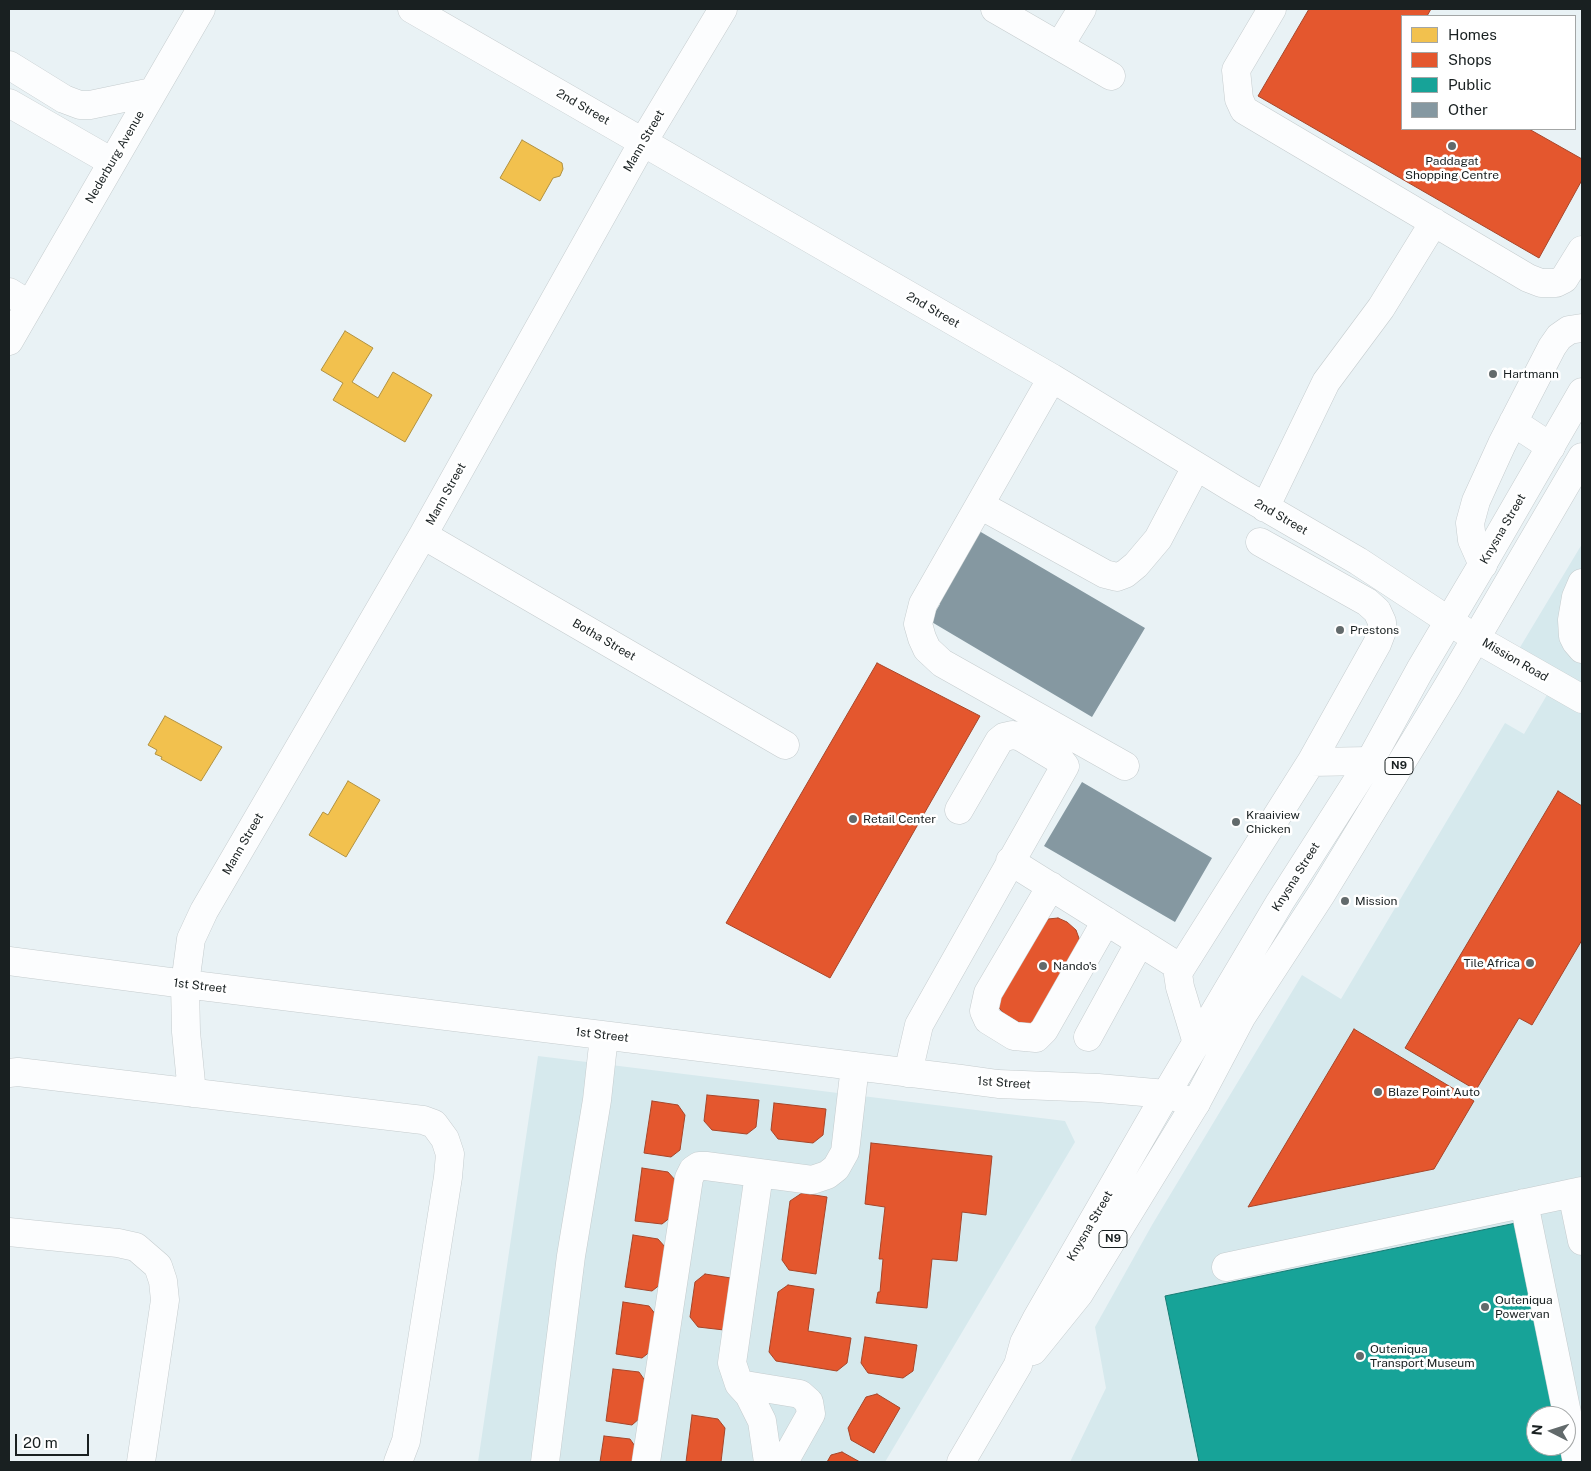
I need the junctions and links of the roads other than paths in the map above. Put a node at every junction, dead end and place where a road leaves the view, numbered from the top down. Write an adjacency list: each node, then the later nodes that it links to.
1 (201, 9): 10 (main road, Nederburg Avenue)
2 (412, 9): 12 (main road, 2nd Street)
3 (723, 9): 12 (main road, Mann Street)
4 (995, 9): 7 (main road)
5 (1082, 9): 7 (main road)
6 (1272, 9): 14 (main road)
7 (1060, 45): 9 (main road)
8 (9, 65): 10 (main road)
9 (1111, 76)
10 (152, 92): 13 (main road, Nederburg Avenue)
11 (9, 104): 13 (main road)
12 (643, 142): 19 (main road, 2nd Street); 27 (main road, Mann Street)
13 (112, 162): 16 (main road, Nederburg Avenue)
14 (1434, 222): 15 (main road); 26 (main road)
15 (1582, 250)
16 (19, 299): 18 (main road, Nederburg Avenue)
17 (1582, 328): 21 (main road)
18 (9, 341)
19 (1052, 378): 24 (main road, 2nd Street); 25 (main road)
20 (1582, 392): 22 (main road, Knysna Street / N9)
21 (1513, 422): 22 (main road); 29 (main road)
22 (1551, 447): 29 (main road, Knysna Street / N9)
23 (1582, 457): 32 (main road, Knysna Street / N9)
24 (1196, 466): 25 (main road); 26 (main road, 2nd Street)
25 (980, 505): 38 (main road)
26 (1265, 508): 31 (main road, 2nd Street)
27 (423, 535): 35 (main road, Botha Street); 46 (main road, Mann Street)
28 (1260, 542): 37 (main road)
29 (1483, 565): 31 (main road, Knysna Street / N9)
30 (1582, 582): 33 (main road)
31 (1450, 620): 32 (main road, Mission Road); 36 (main road, Knysna Street / N9)
32 (1475, 638): 34 (main road, Mission Road); 55 (main road, Knysna Street / N9)
33 (1582, 649)
34 (1582, 699)
35 (785, 745)
36 (1370, 761): 37 (main road); 49 (main road, Knysna Street / N9)
37 (1311, 762): 45 (main road)
38 (1125, 766)
39 (959, 810): 40 (main road)
40 (1010, 861): 41 (main road); 52 (main road)
41 (1050, 886): 42 (main road); 42 (main road)
42 (1106, 921): 43 (main road)
43 (1140, 942): 45 (main road); 48 (main road)
44 (9, 961): 46 (main road, 1st Street)
45 (1181, 968): 49 (main road)
46 (185, 984): 47 (main road, 1st Street); 53 (main road, Mann Street)
47 (604, 1036): 50 (main road, 1st Street); 66 (main road)
48 (1088, 1037)
49 (1197, 1043): 54 (main road, Knysna Street / N9)
50 (855, 1066): 52 (main road, 1st Street); 56 (main road)
51 (9, 1073): 53 (main road)
52 (908, 1073): 54 (main road, 1st Street)
53 (192, 1093): 65 (main road)
54 (1166, 1094): 55 (main road, 1st Street); 62 (main road, Knysna Street / N9)
55 (1196, 1103): 62 (main road, Knysna Street / N9)
56 (759, 1174): 63 (main road); 67 (main road)
57 (1577, 1192): 58 (main road); 60 (main road)
58 (1524, 1203): 61 (main road); 71 (main road)
59 (9, 1232): 64 (main road)
60 (1582, 1240)
61 (1226, 1267)
62 (1018, 1366): 70 (main road, Knysna Street / N9)
63 (739, 1384): 68 (main road); 69 (main road)
64 (142, 1462)
65 (398, 1462)
66 (545, 1462)
67 (646, 1462)
68 (768, 1462)
69 (784, 1462)
70 (961, 1462)
71 (1577, 1462)

